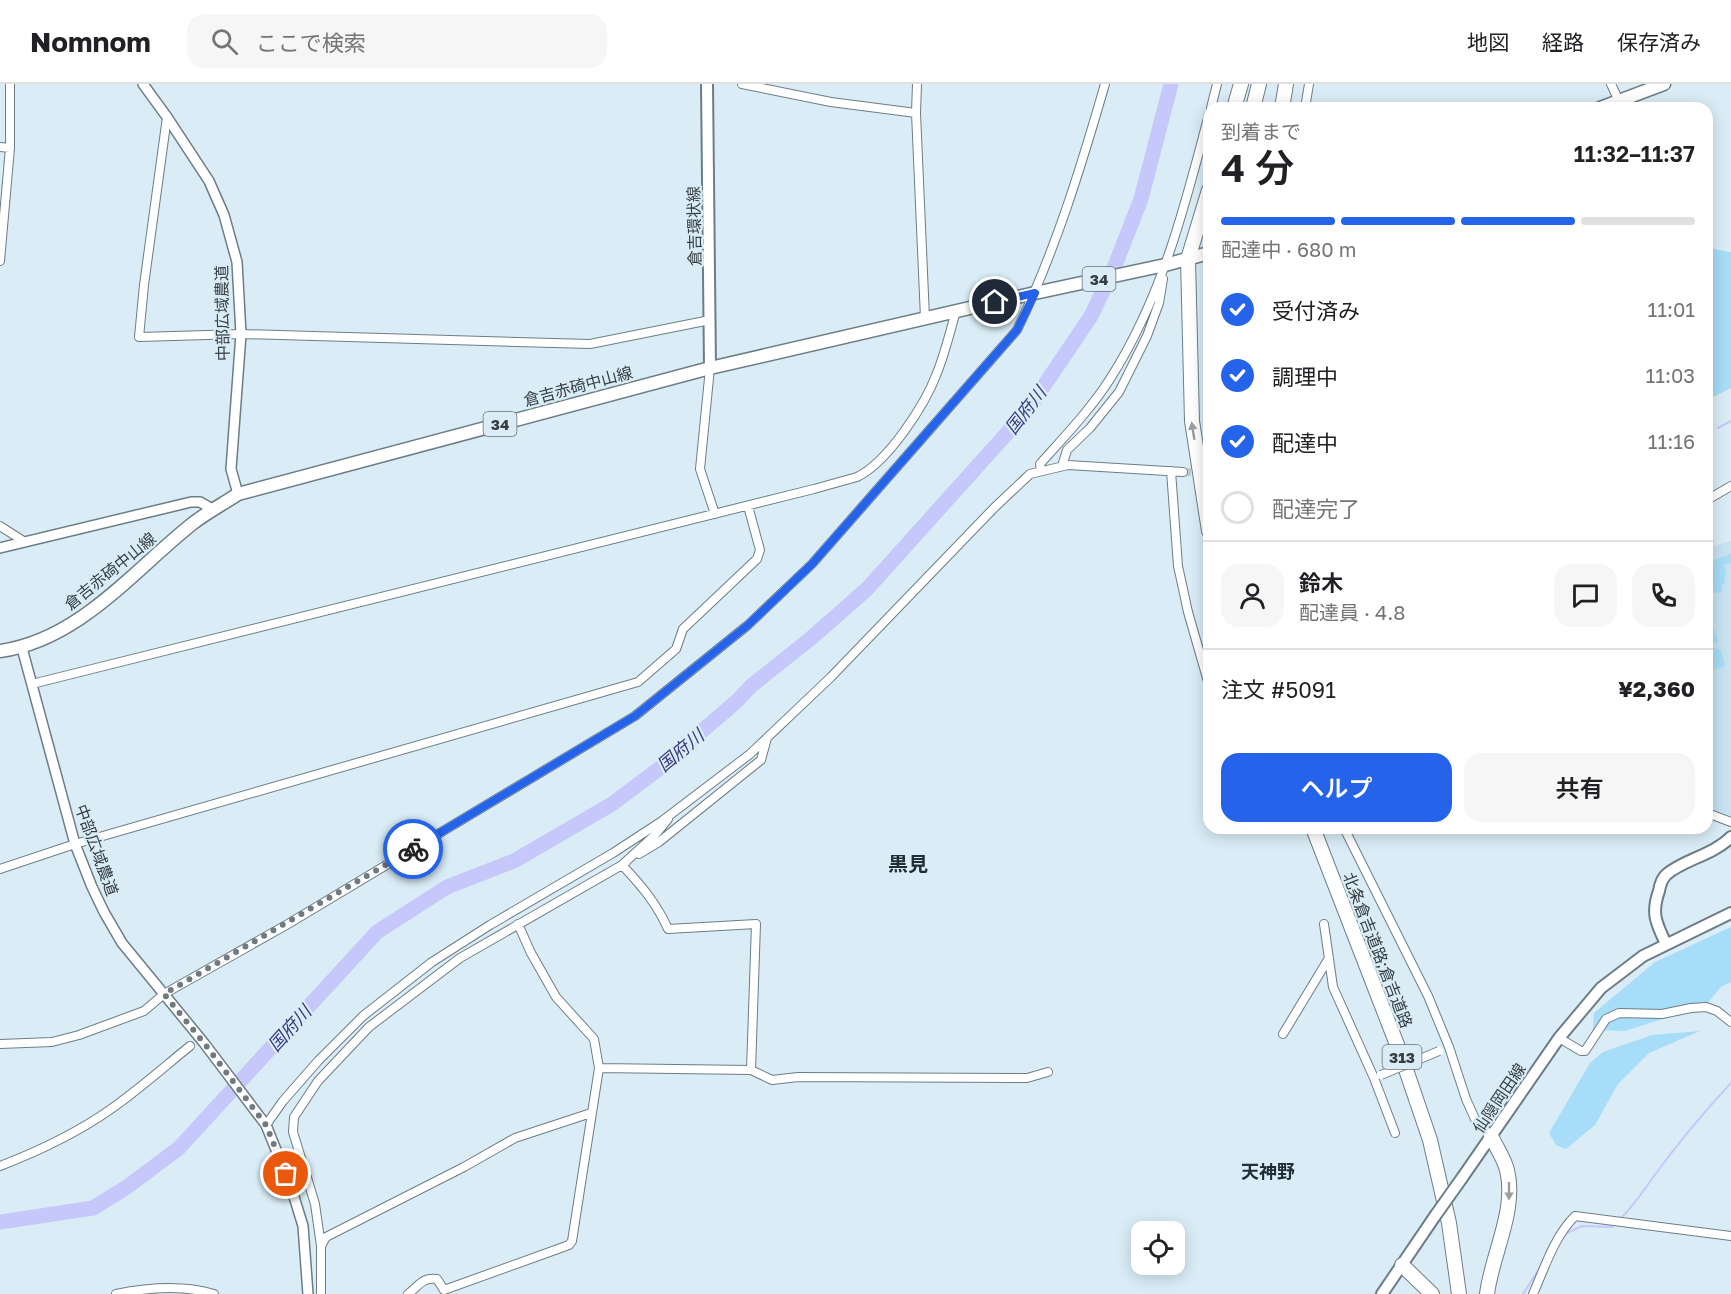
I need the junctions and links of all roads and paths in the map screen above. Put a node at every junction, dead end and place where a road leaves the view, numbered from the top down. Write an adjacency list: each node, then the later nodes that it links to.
1 (10, 84): 27 (street)
2 (143, 84): 24 (street, 中部広域農道)
3 (707, 84): 38 (main road, 倉吉環状線)
4 (742, 84): 23 (street)
5 (917, 84): 23 (street)
6 (1105, 84): 35 (street)
7 (1217, 84): 17 (street)
8 (1241, 84): 18 (highway)
9 (1259, 84): 19 (highway)
10 (1267, 84): 20 (highway)
11 (1286, 84): 21 (highway)
12 (1309, 84): 22 (street)
13 (1611, 84): 16 (street)
14 (1664, 84): 15 (main road)
15 (1647, 87): 16 (main road)
16 (1619, 101)
17 (1212, 102)
18 (1236, 102)
19 (1254, 102)
20 (1263, 102)
21 (1283, 102)
22 (1306, 102)
23 (915, 113): 37 (street)
24 (167, 117): 39 (street, 中部広域農道); 39 (street)
25 (1203, 137): 34 (street)
26 (0, 147): 27 (street)
27 (10, 148): 33 (street)
28 (1203, 210): 29 (highway)
29 (1201, 217): 30 (highway); 32 (highway)
30 (1203, 220)
31 (1203, 255): 32 (main road, 倉吉赤碕中山線 / 34)
32 (1188, 259): 34 (main road, 倉吉赤碕中山線 / 34); 46 (highway, one-way to 32)
33 (0, 261)
34 (1160, 266): 35 (main road, 倉吉赤碕中山線 / 34); 41 (street); 42 (street)
35 (1039, 292): 36 (main road, 倉吉赤碕中山線 / 34); 75 (street)
36 (956, 311): 37 (main road, 倉吉赤碕中山線 / 34); 49 (street)
37 (926, 318): 40 (main road, 倉吉赤碕中山線 / 34)
38 (710, 320): 39 (street); 40 (main road, 倉吉環状線)
39 (241, 334): 47 (street, 中部広域農道)
40 (710, 368): 47 (main road, 倉吉赤碕中山線 / 34); 51 (street)
41 (1062, 466): 42 (street); 43 (street)
42 (1041, 471): 59 (street)
43 (1171, 471): 44 (street); 57 (street)
44 (1183, 472)
45 (1731, 486): 48 (street)
46 (1203, 492)
47 (238, 494): 50 (main road, 倉吉赤碕中山線 / 34)
48 (1713, 496)
49 (748, 506): 51 (street); 67 (street)
50 (214, 510): 53 (street); 55 (main road, 倉吉赤碕中山線 / 34)
51 (715, 514): 58 (street)
52 (0, 526): 53 (street)
53 (25, 542): 54 (street)
54 (0, 548)
55 (22, 648): 56 (main road, 倉吉赤碕中山線 / 34); 58 (street, 中部広域農道)
56 (0, 651)
57 (1203, 664)
58 (32, 684): 67 (street, 中部広域農道)
59 (767, 738): 60 (street); 68 (street)
60 (670, 815): 68 (street); 87 (street)
61 (1713, 815): 62 (street)
62 (1731, 822)
63 (1315, 834): 102 (highway, 北条倉吉道路;倉吉道路 / 313)
64 (1323, 834): 103 (highway, 北条倉吉道路;倉吉道路 / 313)
65 (1347, 834): 81 (street)
66 (1731, 837): 73 (main road)
67 (75, 844): 69 (street); 75 (street, 中部広域農道)
68 (622, 865): 71 (street); 83 (street)
69 (0, 869)
70 (1731, 913): 73 (main road, 仙隠岡田線)
71 (518, 924): 82 (street); 92 (street)
72 (1324, 924): 74 (street)
73 (1666, 944): 78 (main road, 仙隠岡田線)
74 (1329, 958): 77 (street); 85 (street)
75 (167, 998): 79 (street); 87 (street, 中部広域農道)
76 (1731, 1022): 78 (street)
77 (1283, 1034)
78 (1558, 1038): 89 (main road, 仙隠岡田線)
79 (0, 1044)
80 (190, 1046): 90 (street)
81 (1449, 1047): 85 (street, bridge); 89 (street)
82 (599, 1068): 83 (street); 86 (street)
83 (751, 1070): 84 (street)
84 (1048, 1072)
85 (1377, 1076): 88 (street)
86 (591, 1113): 92 (street); 94 (street)
87 (266, 1125): 97 (street, 中部広域農道)
88 (1395, 1133)
89 (1491, 1136): 93 (main road, 仙隠岡田線, bridge); 104 (highway, one-way to 104)
90 (0, 1166)
91 (1731, 1236): 105 (street)
92 (321, 1246): 98 (street)
93 (1402, 1265): 100 (main road, 仙隠岡田線); 101 (highway)
94 (445, 1292): 99 (street)
95 (116, 1294): 96 (street)
96 (214, 1294)
97 (308, 1294)
98 (321, 1294)
99 (408, 1294)
100 (1382, 1294)
101 (1432, 1294)
102 (1459, 1294)
103 (1467, 1294)
104 (1487, 1294)
105 (1533, 1294)

